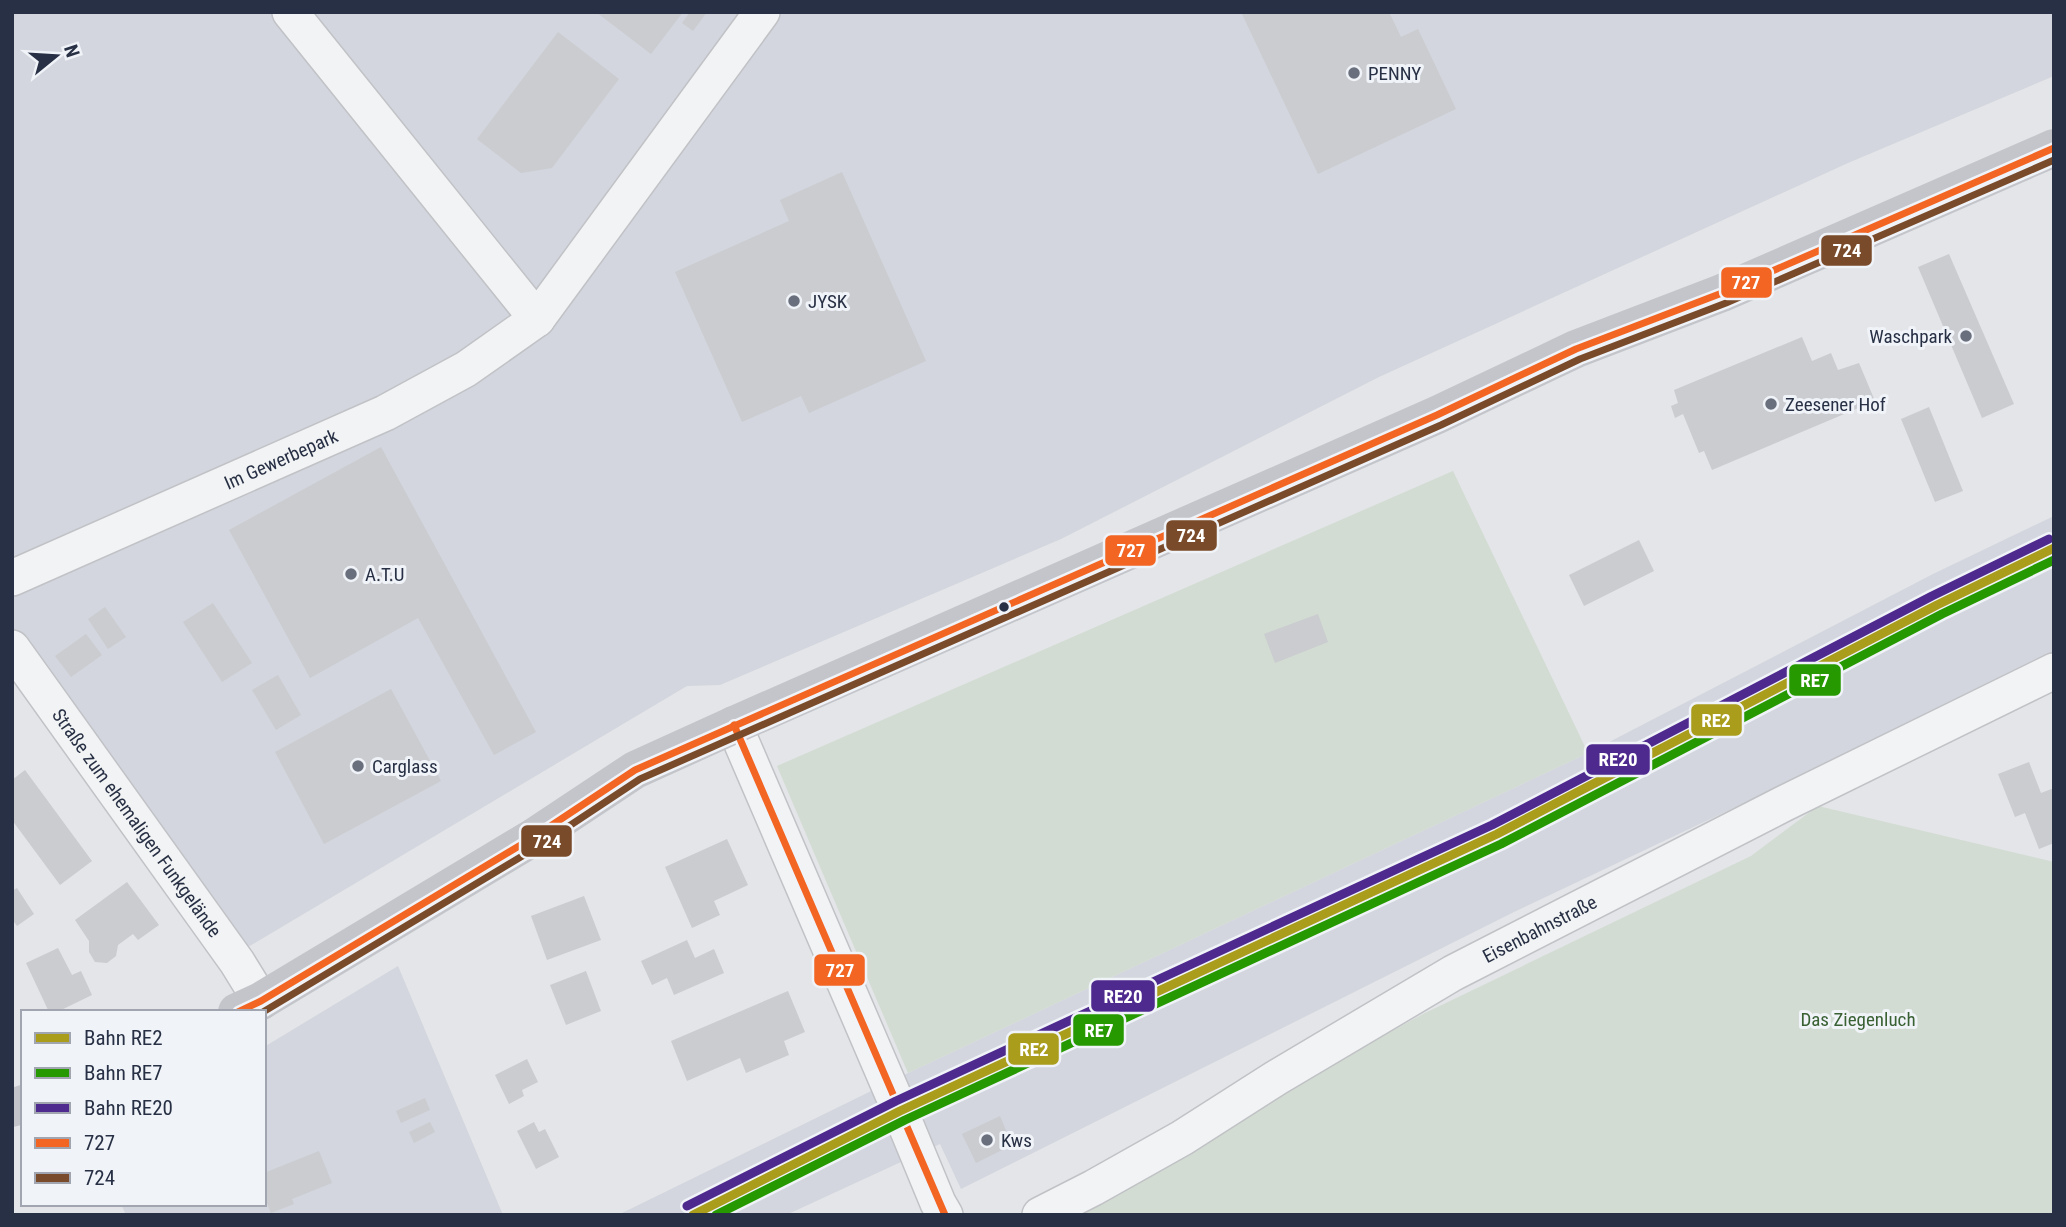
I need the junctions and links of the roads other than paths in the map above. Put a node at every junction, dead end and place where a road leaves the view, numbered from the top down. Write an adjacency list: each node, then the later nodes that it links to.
1 (290, 12): 4 (street)
2 (762, 12): 4 (street, Im Gewerbepark)
3 (2054, 148): 8 (street)
4 (537, 319): 5 (street, Im Gewerbepark)
5 (12, 578)
6 (12, 648): 9 (street, Straße zum ehemaligen Funkgelände)
7 (2054, 671): 11 (street, Eisenbahnstraße)
8 (734, 724): 9 (street); 10 (street)
9 (249, 1006)
10 (945, 1215)
11 (1040, 1215)

